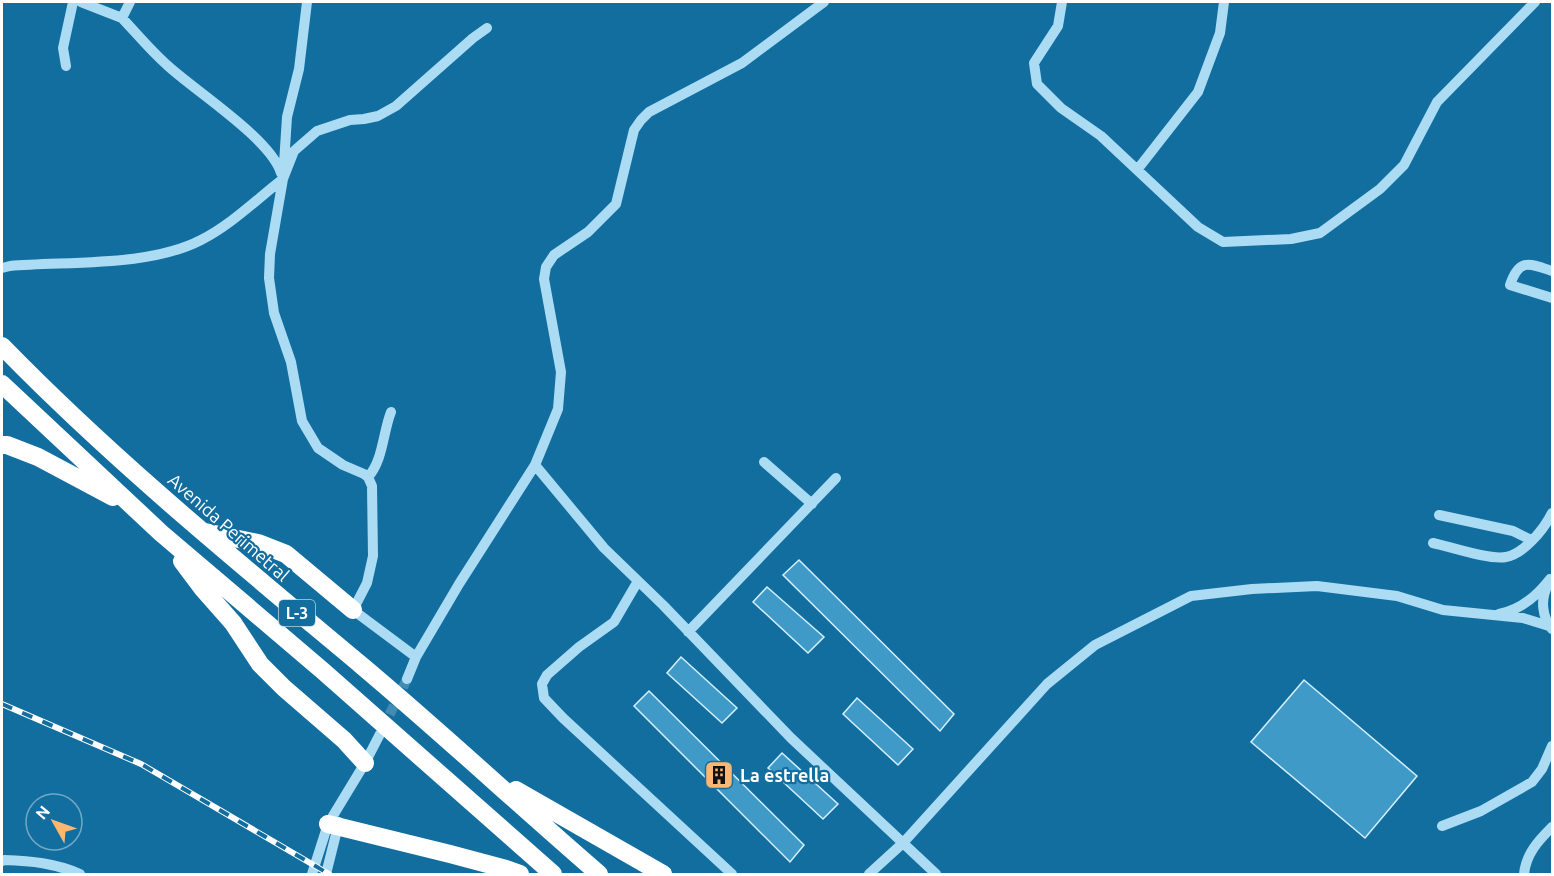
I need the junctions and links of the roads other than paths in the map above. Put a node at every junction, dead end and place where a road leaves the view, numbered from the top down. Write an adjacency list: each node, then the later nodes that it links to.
1 (73, 2): 11 (street)
2 (81, 2): 9 (street)
3 (130, 2): 9 (street)
4 (307, 2): 13 (street)
5 (824, 2): 22 (street)
6 (1062, 2): 12 (street)
7 (1224, 2): 12 (street)
8 (1535, 2): 12 (street)
9 (122, 18): 13 (street)
10 (487, 28): 13 (street)
11 (66, 66)
12 (1137, 170)
13 (282, 179): 14 (street); 23 (street)
14 (2, 268)
15 (1552, 271): 16 (street)
16 (1552, 298)
17 (2, 346): 29 (highway, Avenida Perimetral / L-3)
18 (2, 384): 26 (highway, L-3)
19 (391, 412): 23 (street)
20 (2, 445): 26 (highway)
21 (764, 462): 25 (street)
22 (535, 465): 36 (street); 41 (street)
23 (368, 477): 37 (street)
24 (836, 478): 25 (street)
25 (812, 504): 40 (street)
26 (138, 511): 30 (highway, L-3)
27 (1552, 513): 31 (street)
28 (1439, 515): 31 (street)
29 (200, 531): 32 (highway); 34 (highway, Avenida Perimetral / L-3)
30 (161, 533): 45 (highway); 56 (highway, L-3)
31 (1532, 540): 33 (street)
32 (258, 543): 34 (highway); 37 (highway)
33 (1433, 543)
34 (248, 571): 46 (highway, Avenida Perimetral / L-3)
35 (1551, 578): 38 (street); 39 (street)
36 (638, 581): 40 (street); 59 (street)
37 (353, 610): 41 (street)
38 (1493, 616): 39 (street); 50 (street)
39 (1551, 628)
40 (688, 632): 50 (street)
41 (416, 657): 42 (street)
42 (407, 679)
43 (380, 734): 45 (street)
44 (1552, 746): 48 (street)
45 (366, 763): 47 (street)
46 (479, 767): 57 (highway, Avenida Perimetral / L-3); 58 (highway)
47 (333, 825): 53 (street); 54 (street); 55 (highway)
48 (1442, 826)
49 (1552, 827): 62 (street)
50 (903, 843): 60 (street); 61 (street)
51 (2, 859): 52 (street)
52 (80, 874)
53 (312, 874)
54 (326, 874)
55 (520, 874)
56 (553, 874)
57 (599, 874)
58 (663, 874)
59 (732, 874)
60 (869, 874)
61 (936, 874)
62 (1524, 874)

